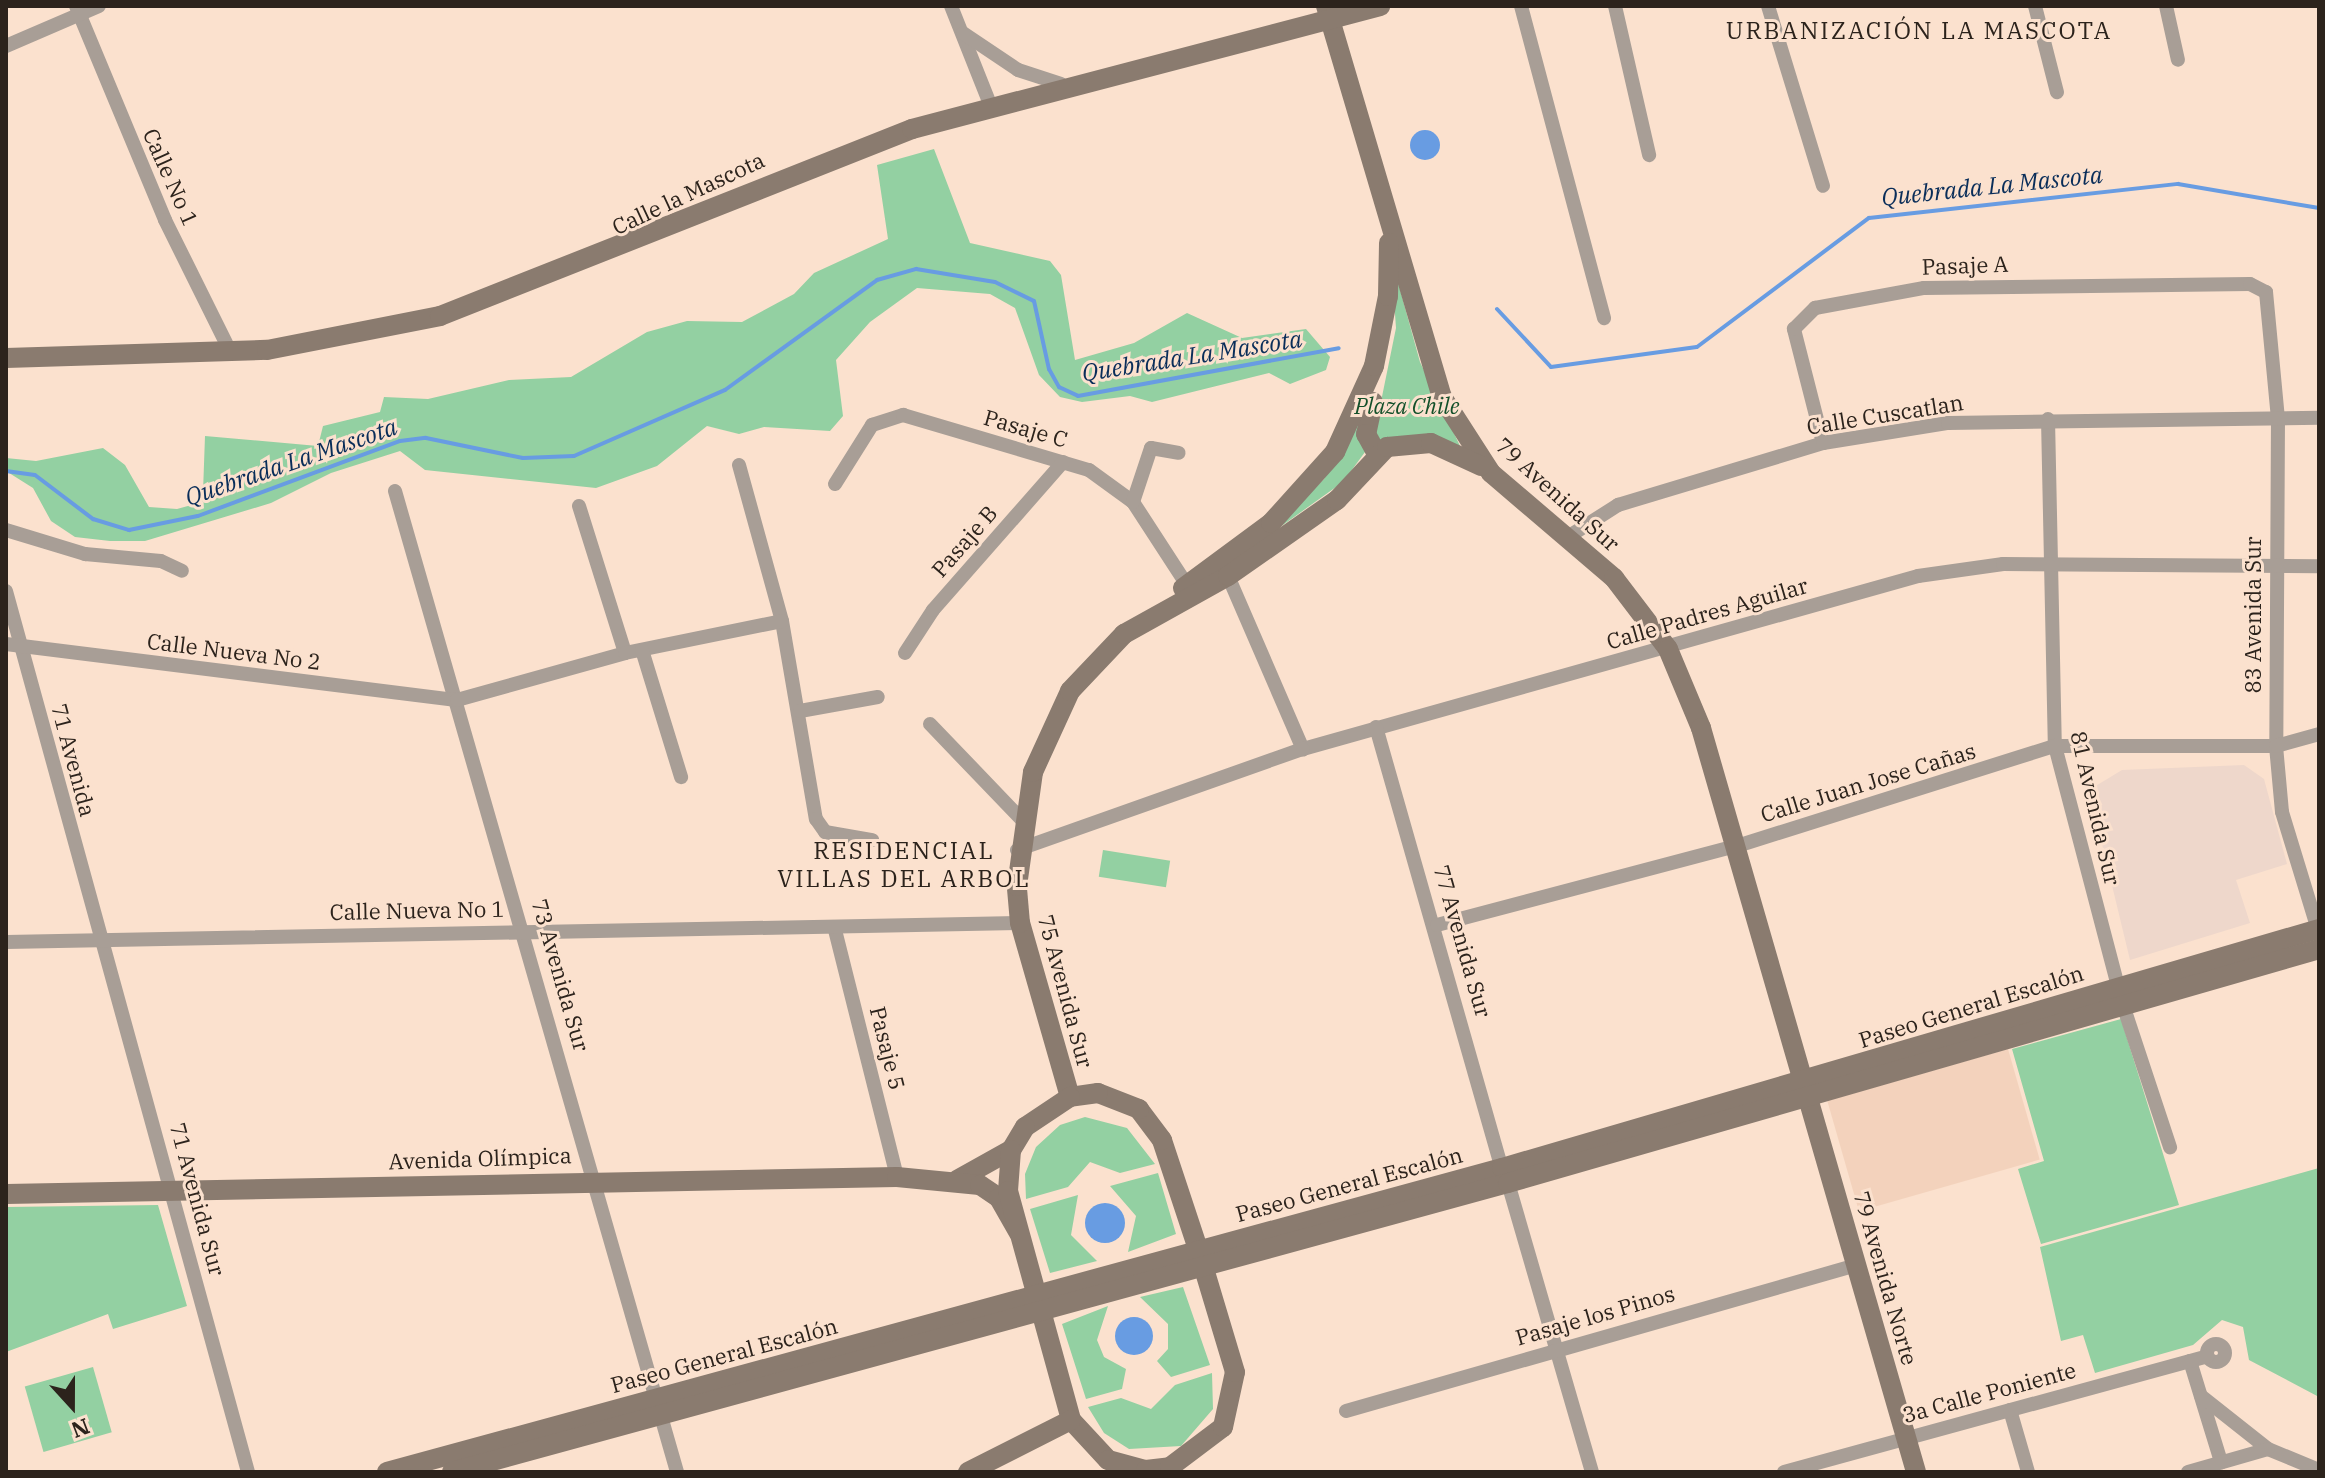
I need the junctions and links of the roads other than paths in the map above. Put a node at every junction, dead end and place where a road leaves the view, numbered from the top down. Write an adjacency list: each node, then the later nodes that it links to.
1 (99, 6): 9 (street)
2 (951, 6): 11 (street)
3 (1380, 6): 10 (main road, Calle la Mascota)
4 (1521, 6): 22 (street)
5 (1615, 6): 17 (street)
6 (1768, 6): 18 (street)
7 (2035, 6): 15 (street)
8 (2166, 6): 13 (street)
9 (77, 11): 12 (street); 23 (street, Calle No 1)
10 (1328, 12): 14 (main road, Calle la Mascota); 19 (main road, 79 Avenida Sur)
11 (963, 33): 14 (street); 16 (street)
12 (6, 46)
13 (2178, 60)
14 (1061, 84): 16 (main road, Calle la Mascota)
15 (2057, 92)
16 (990, 104): 23 (main road, Calle la Mascota)
17 (1649, 155)
18 (1823, 186)
19 (1389, 223): 21 (main road, 75 Avenida Sur); 33 (main road, 79 Avenida Sur)
20 (2266, 292): 25 (street, 83 Avenida Sur); 28 (street, Pasaje A)
21 (1388, 296): 30 (main road); 45 (main road, 75 Avenida Sur)
22 (1604, 318)
23 (231, 353): 24 (main road, Calle la Mascota)
24 (6, 358)
25 (2278, 418): 26 (street, Calle Cuscatlan); 27 (street, Calle Cuscatlan); 42 (street, 83 Avenida Sur)
26 (2319, 418)
27 (2048, 419): 28 (street, Calle Cuscatlan); 40 (street, 81 Avenida Sur)
28 (1823, 443): 39 (street, Calle Cuscatlan)
29 (1179, 453): 36 (street)
30 (1377, 454): 33 (main road); 44 (main road, 75 Avenida Sur)
31 (1063, 462): 34 (street, Pasaje C); 36 (street, Pasaje C); 53 (street, Pasaje B)
32 (739, 465): 48 (street)
33 (1491, 473): 39 (main road, 79 Avenida Sur)
34 (835, 484)
35 (395, 491): 55 (street, 73 Avenida Sur)
36 (1133, 502): 45 (street, Pasaje C)
37 (579, 506): 52 (street)
38 (6, 530): 43 (street)
39 (1571, 535): 50 (main road, 79 Avenida Sur)
40 (2048, 566): 42 (street, Calle Padres Aguilar); 50 (street, Calle Padres Aguilar); 60 (street, 81 Avenida Sur)
41 (2319, 566): 42 (street, Calle Padres Aguilar)
42 (2274, 568): 61 (street, 83 Avenida Sur)
43 (182, 571)
44 (1228, 576): 47 (main road, 75 Avenida Sur); 62 (street)
45 (1187, 585): 47 (main road, 75 Avenida Sur)
46 (6, 591): 49 (street, 71 Avenida)
47 (1158, 611): 64 (main road, 75 Avenida Sur)
48 (782, 621): 51 (street); 56 (street)
49 (13, 644): 55 (street, Calle Nueva No 2); 73 (street, 71 Avenida)
50 (1668, 649): 58 (street, Calle Padres Aguilar); 66 (main road, 79 Avenida Sur)
51 (642, 650): 52 (street); 63 (street)
52 (625, 653): 55 (street)
53 (905, 653)
54 (878, 697): 56 (street)
55 (457, 700): 70 (street, 73 Avenida Sur)
56 (800, 711): 65 (street)
57 (930, 724): 64 (street)
58 (1376, 727): 62 (street, Calle Padres Aguilar); 69 (street, 77 Avenida Sur)
59 (2319, 734): 61 (street, Calle Juan Jose Cañas)
60 (2055, 746): 61 (street, Calle Juan Jose Cañas); 66 (street, Calle Juan Jose Cañas); 76 (street, 81 Avenida Sur)
61 (2276, 746): 72 (street, 83 Avenida Sur)
62 (1303, 749): 67 (street, Calle Padres Aguilar)
63 (681, 777)
64 (1021, 819): 67 (main road, 75 Avenida Sur)
65 (872, 840)
66 (1737, 846): 69 (street, Calle Juan Jose Cañas); 77 (main road, 79 Avenida Sur)
67 (1017, 850): 68 (main road, 75 Avenida Sur)
68 (1020, 923): 71 (street, Calle Nueva No 1); 78 (main road, 75 Avenida Sur)
69 (1437, 925): 81 (street, 77 Avenida Sur)
70 (526, 930): 71 (street, Calle Nueva No 1); 73 (street, Calle Nueva No 1); 83 (street, 73 Avenida Sur)
71 (835, 930): 82 (street, Pasaje 5)
72 (2319, 930): 76 (main road, Paseo General Escalón)
73 (99, 939): 74 (street, Calle Nueva No 1); 85 (street, 71 Avenida Sur)
74 (6, 942)
75 (2319, 949): 76 (main road, Paseo General Escalón)
76 (2120, 995): 77 (main road, Paseo General Escalón); 79 (street, 81 Avenida Sur)
77 (1807, 1090): 81 (main road, Paseo General Escalón); 89 (main road, 79 Avenida Norte)
78 (1070, 1097): 80 (main road, 75 Avenida Sur); 88 (main road, 75 Avenida Sur)
79 (2170, 1147)
80 (1011, 1150): 84 (main road); 87 (main road)
81 (1505, 1176): 88 (main road, Paseo General Escalón); 91 (street, 77 Avenida Sur)
82 (897, 1177): 83 (main road, Avenida Olímpica); 84 (main road, Avenida Olímpica)
83 (594, 1178): 85 (main road, Avenida Olímpica); 95 (street, 73 Avenida Sur)
84 (957, 1180): 87 (main road, Avenida Olímpica)
85 (174, 1190): 86 (main road, Avenida Olímpica); 104 (street, 71 Avenida Sur)
86 (6, 1194)
87 (1019, 1233): 90 (main road)
88 (1200, 1257): 90 (main road, Paseo General Escalón); 102 (main road)
89 (1857, 1265): 91 (street, Pasaje los Pinos); 99 (main road, 79 Avenida Norte)
90 (1038, 1301): 95 (main road, Paseo General Escalón); 98 (main road)
91 (1557, 1347): 97 (street, Pasaje los Pinos); 109 (street, 77 Avenida Sur)
92 (2207, 1356): 93 (street, 3a Calle Poniente)
93 (2190, 1361): 94 (street); 96 (street, 3a Calle Poniente)
94 (2201, 1396): 100 (street); 101 (street)
95 (659, 1406): 105 (main road, Paseo General Escalón); 106 (main road, Paseo General Escalón); 107 (street, 73 Avenida Sur)
96 (2010, 1410): 99 (street, 3a Calle Poniente); 112 (street)
97 (1346, 1411)
98 (1071, 1420): 102 (main road); 108 (main road)
99 (1907, 1437): 110 (street, 3a Calle Poniente); 111 (main road, 79 Avenida Norte)
100 (2268, 1449): 101 (street); 103 (street)
101 (2221, 1462): 113 (street)
102 (1171, 1469)
103 (2319, 1470)
104 (248, 1472)
105 (387, 1472)
106 (452, 1472)
107 (677, 1472)
108 (968, 1472)
109 (1592, 1472)
110 (1784, 1472)
111 (1916, 1472)
112 (2028, 1472)
113 (2188, 1472)

